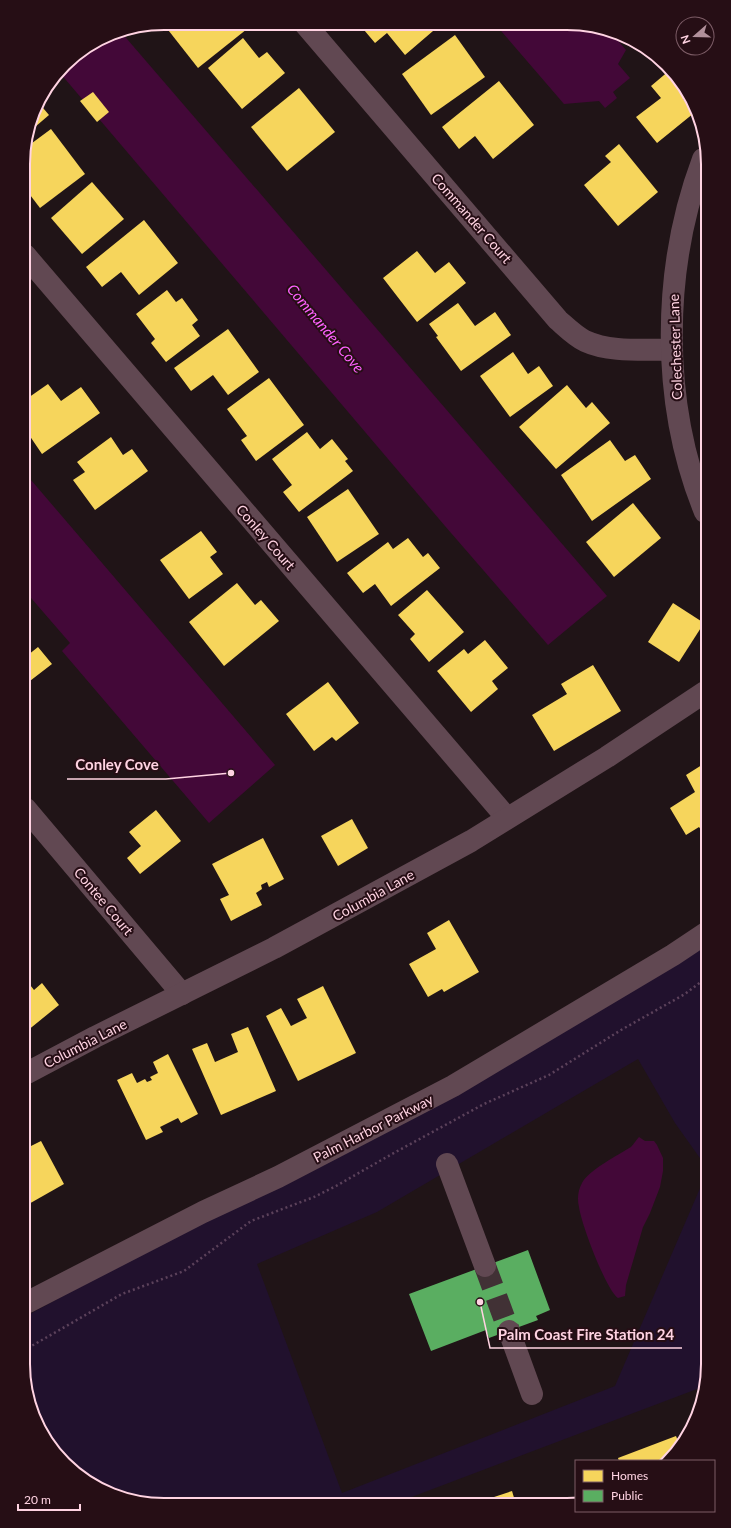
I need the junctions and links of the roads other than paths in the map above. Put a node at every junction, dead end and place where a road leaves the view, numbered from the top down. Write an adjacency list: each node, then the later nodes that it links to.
1 (310, 30): 4 (street, Commander Court)
2 (701, 165): 4 (street, Colechester Lane)
3 (30, 262): 8 (street, Conley Court)
4 (672, 350): 5 (street, Colechester Lane)
5 (701, 503)
6 (701, 695): 8 (street, Columbia Lane)
7 (30, 814): 10 (street, Contee Court)
8 (507, 818): 10 (street, Columbia Lane)
9 (701, 936): 14 (street, Palm Harbor Parkway)
10 (182, 994): 11 (street, Columbia Lane)
11 (30, 1071)
12 (447, 1164): 13 (street)
13 (485, 1266)
14 (30, 1301)
15 (509, 1331): 16 (street)
16 (532, 1394)

